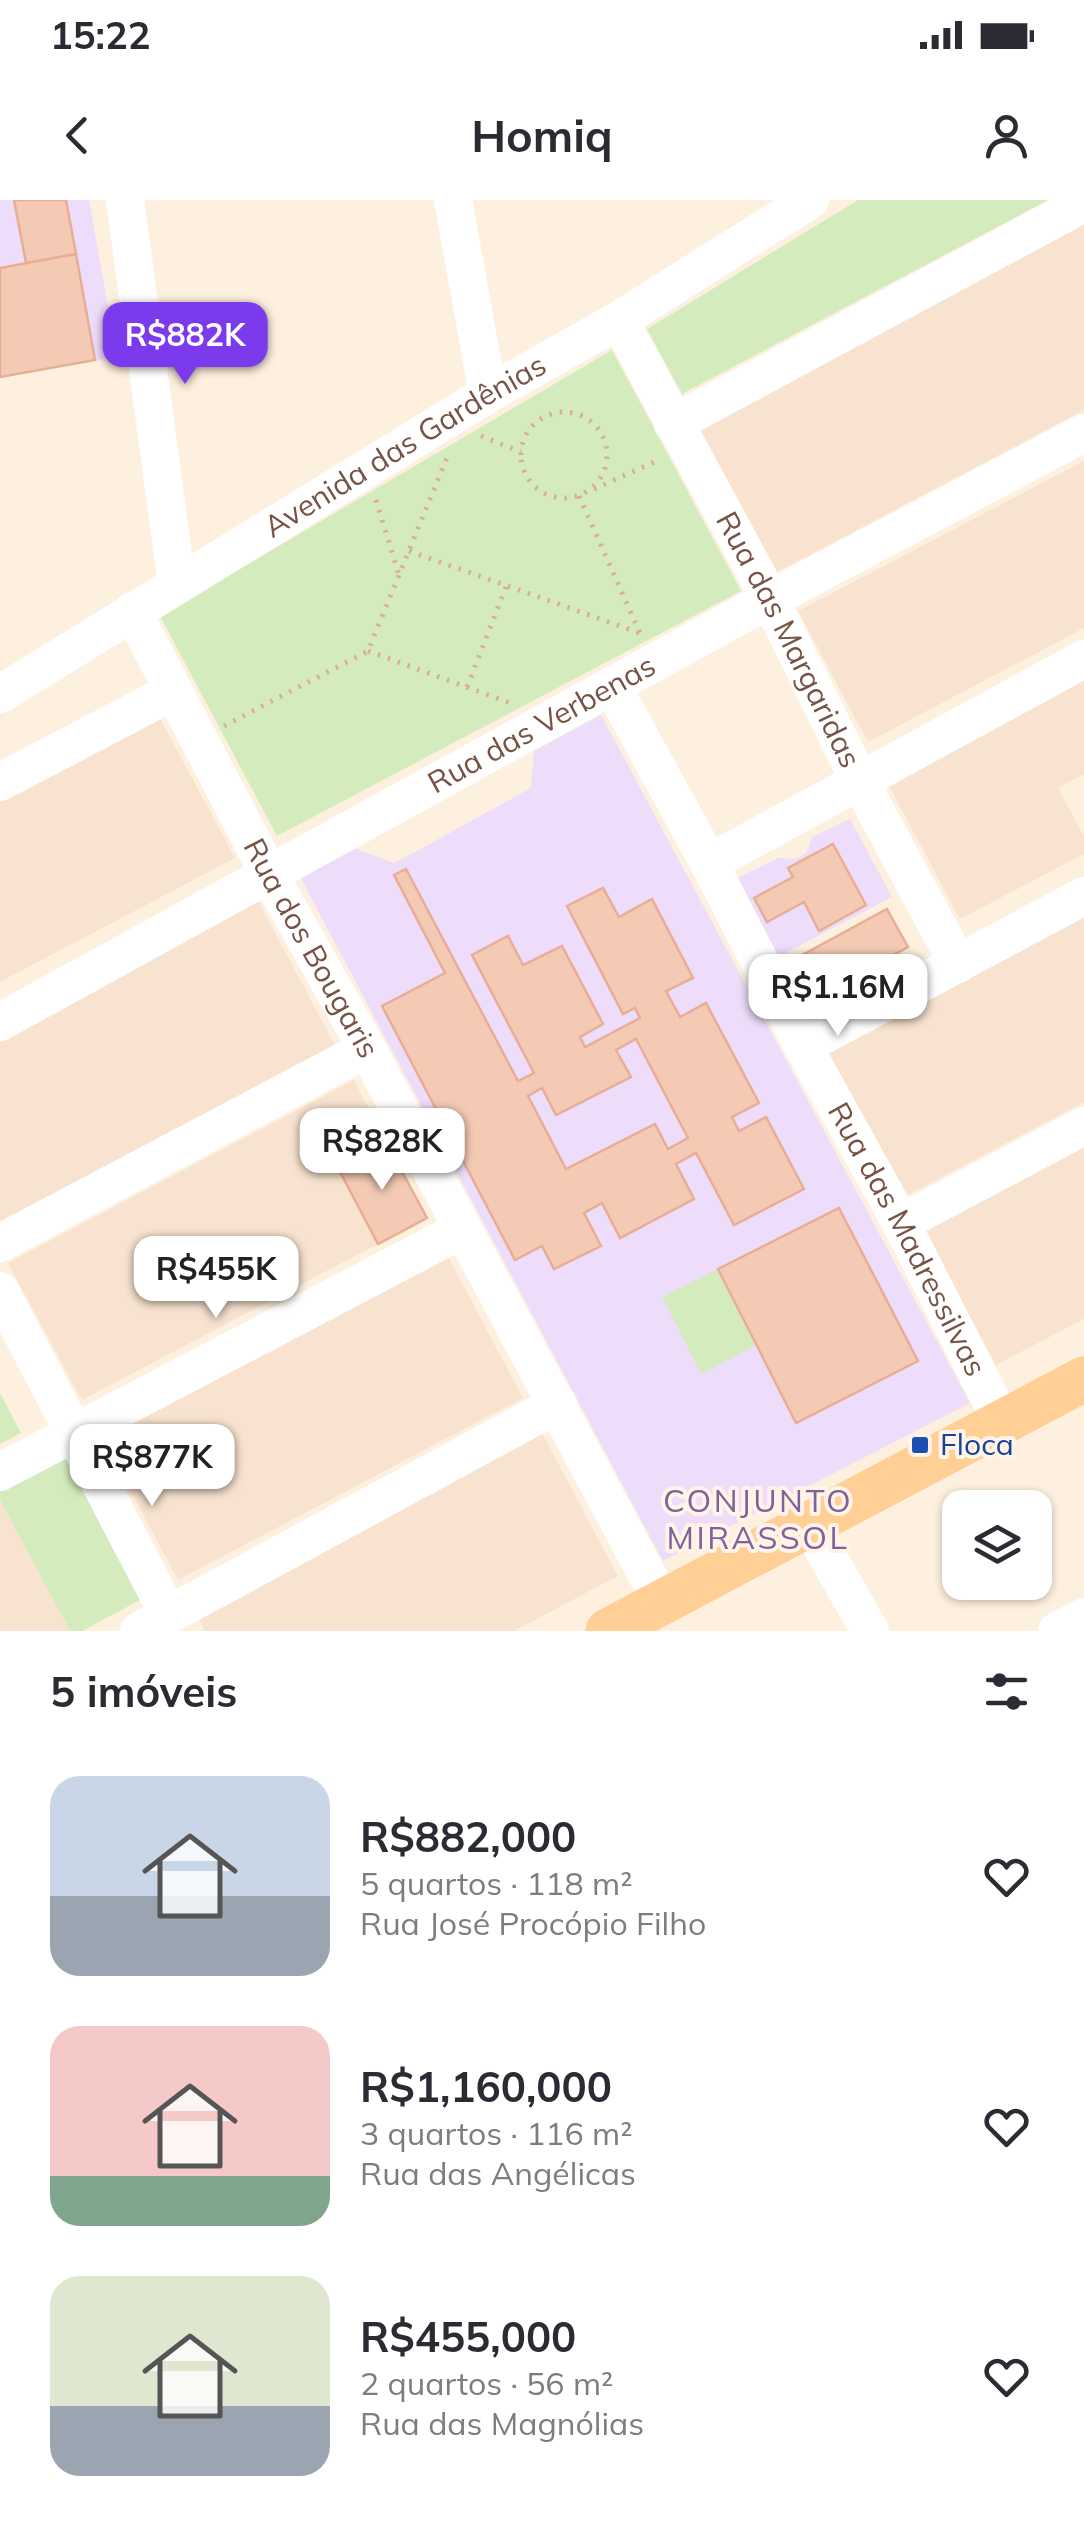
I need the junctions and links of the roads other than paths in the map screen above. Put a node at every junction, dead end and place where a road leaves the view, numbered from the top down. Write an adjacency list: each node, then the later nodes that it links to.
1 (125, 200): 9 (street)
2 (453, 200): 6 (street)
3 (1084, 203): 7 (street)
4 (793, 205): 5 (street, Avenida das Gardênias)
5 (620, 320): 6 (street, Avenida das Gardênias); 7 (street, Rua das Margaridas)
6 (491, 410): 9 (street, Avenida das Gardênias)
7 (673, 424): 10 (street, Rua das Margaridas)
8 (1084, 432): 10 (street, Rua das Verbenas)
9 (177, 584): 11 (street, Avenida das Gardênias)
10 (770, 599): 13 (street, Rua das Verbenas); 16 (street, Rua das Margaridas)
11 (132, 612): 14 (street, Rua dos Bougaris); 15 (street, Avenida das Gardênias)
12 (1084, 659): 16 (street)
13 (613, 688): 18 (street, Rua das Madressilvas); 19 (street, Rua das Verbenas)
14 (174, 691): 17 (street); 19 (street, Rua dos Bougaris)
15 (0, 694)
16 (859, 780): 18 (street); 21 (street, Rua das Margaridas)
17 (0, 782)
18 (710, 863): 23 (street, Rua das Madressilvas)
19 (270, 876): 22 (street, Rua das Verbenas); 24 (street, Rua dos Bougaris)
20 (1084, 896): 21 (street)
21 (958, 964): 23 (street)
22 (0, 1022)
23 (803, 1046): 26 (street, Rua das Madressilvas)
24 (367, 1049): 27 (street, Rua dos Bougaris); 28 (street)
25 (1084, 1126): 26 (street)
26 (901, 1223): 32 (street, Rua das Madressilvas)
27 (464, 1228): 31 (street, Rua dos Bougaris); 33 (street)
28 (0, 1243)
29 (0, 1291): 33 (street)
30 (1084, 1379): 32 (main road)
31 (558, 1404): 36 (street, Rua dos Bougaris); 38 (street)
32 (1002, 1422): 35 (main road)
33 (75, 1434): 34 (street); 38 (street)
34 (0, 1472)
35 (810, 1524): 36 (main road); 40 (street)
36 (662, 1603): 39 (main road)
37 (1084, 1616): 41 (street)
38 (151, 1626)
39 (608, 1631)
40 (870, 1631)
41 (1057, 1631)

